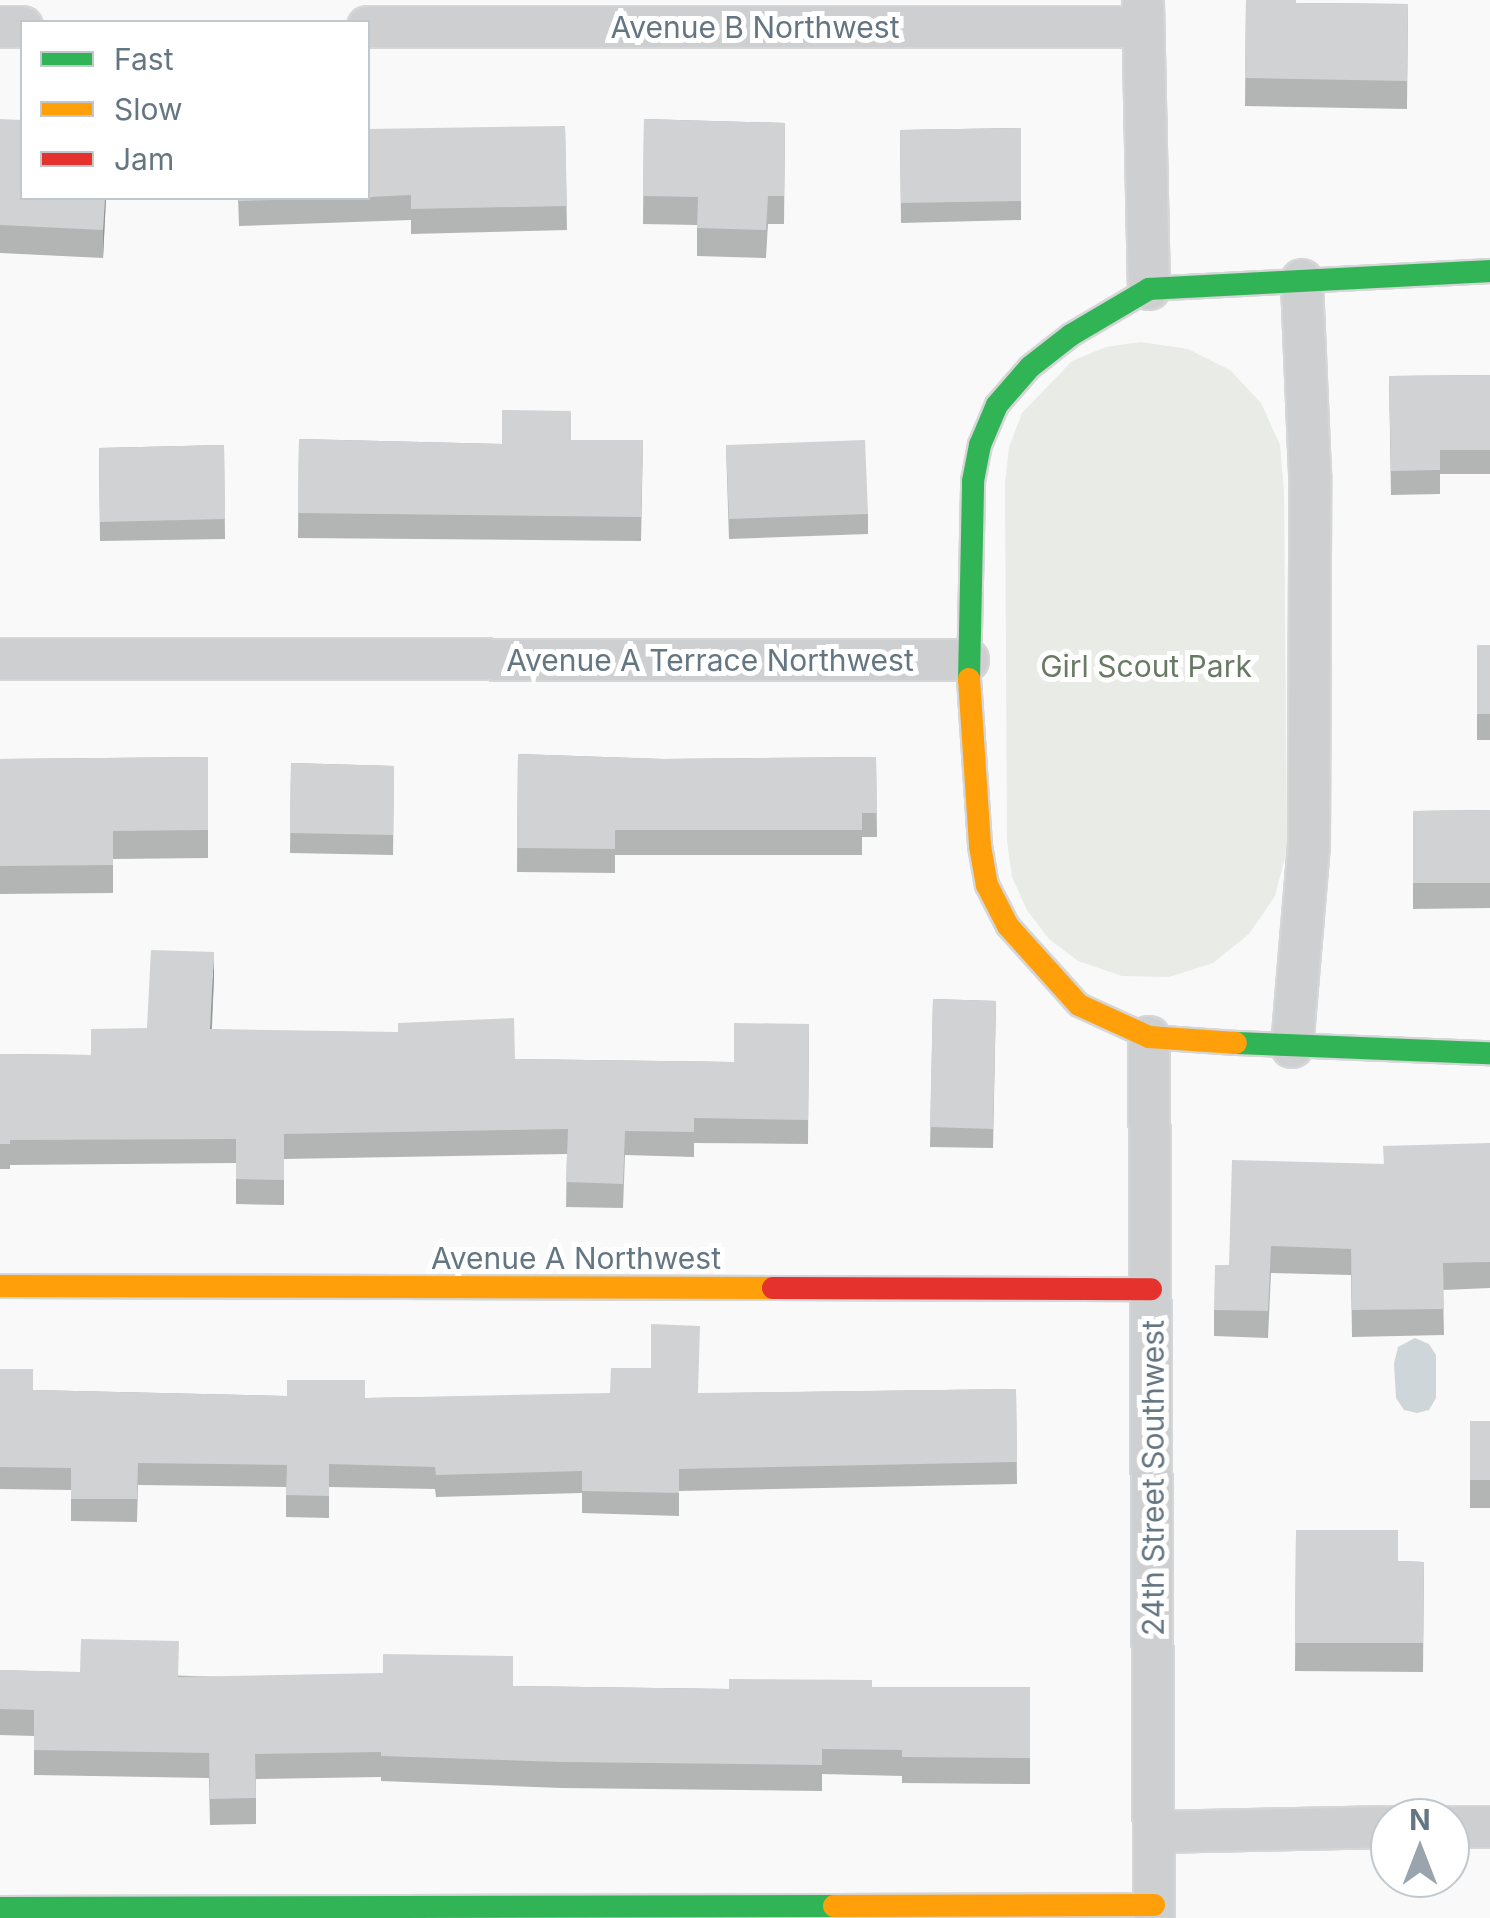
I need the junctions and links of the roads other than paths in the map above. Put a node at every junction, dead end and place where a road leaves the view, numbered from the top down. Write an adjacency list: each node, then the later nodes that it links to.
1 (1143, 14): 2 (street, Avenue B Northwest); 5 (street)
2 (370, 28)
3 (1490, 271): 4 (street)
4 (1302, 280): 5 (street); 9 (street)
5 (1149, 290): 7 (street)
6 (0, 659): 7 (street, Avenue A Terrace Northwest)
7 (968, 660): 8 (street)
8 (1149, 1037): 9 (street); 12 (street, 24th Street Southwest)
9 (1292, 1047): 10 (street)
10 (1490, 1053)
11 (0, 1286): 12 (street, Avenue A Northwest)
12 (1151, 1289): 14 (street, 24th Street Southwest)
13 (1370, 1828): 14 (street)
14 (1155, 1832): 16 (street, 24th Street Southwest)
15 (0, 1908): 16 (street)
16 (1154, 1912)

